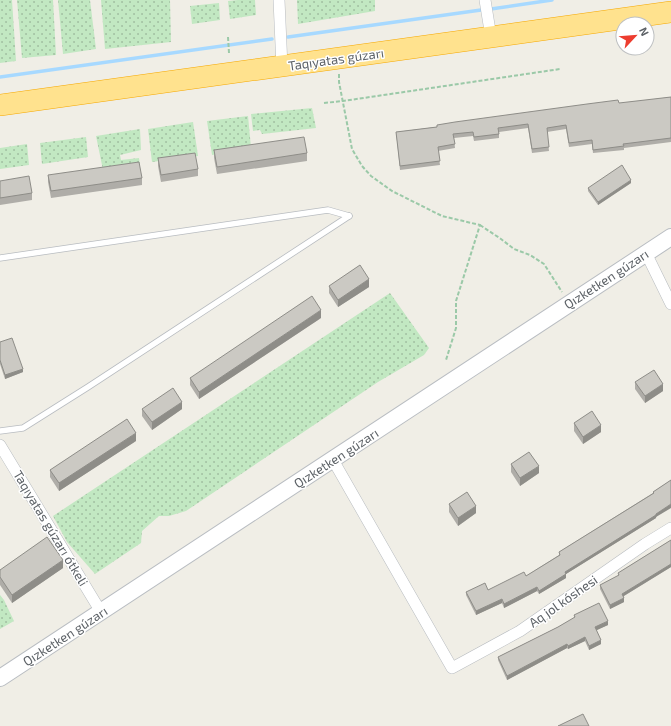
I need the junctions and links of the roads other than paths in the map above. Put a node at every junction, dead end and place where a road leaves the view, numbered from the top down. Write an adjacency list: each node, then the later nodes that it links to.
1 (279, 0): 5 (street)
2 (485, 0): 4 (street)
3 (671, 12): 4 (highway, Taqıyatas gúzarı)
4 (491, 37): 5 (highway, Taqıyatas gúzarı)
5 (282, 67): 6 (highway, Taqıyatas gúzarı)
6 (0, 105)
7 (671, 237): 8 (street, Qızketken gúzarı)
8 (646, 253): 10 (street); 13 (street, Qızketken gúzarı)
9 (0, 258): 11 (lane)
10 (671, 304)
11 (0, 431)
12 (0, 445): 15 (street, Taqıyatas gúzarı ótkeli)
13 (333, 460): 14 (street, Aq jol kóshesi); 15 (street, Qızketken gúzarı)
14 (671, 528)
15 (101, 612): 16 (street, Qızketken gúzarı)
16 (0, 678)

